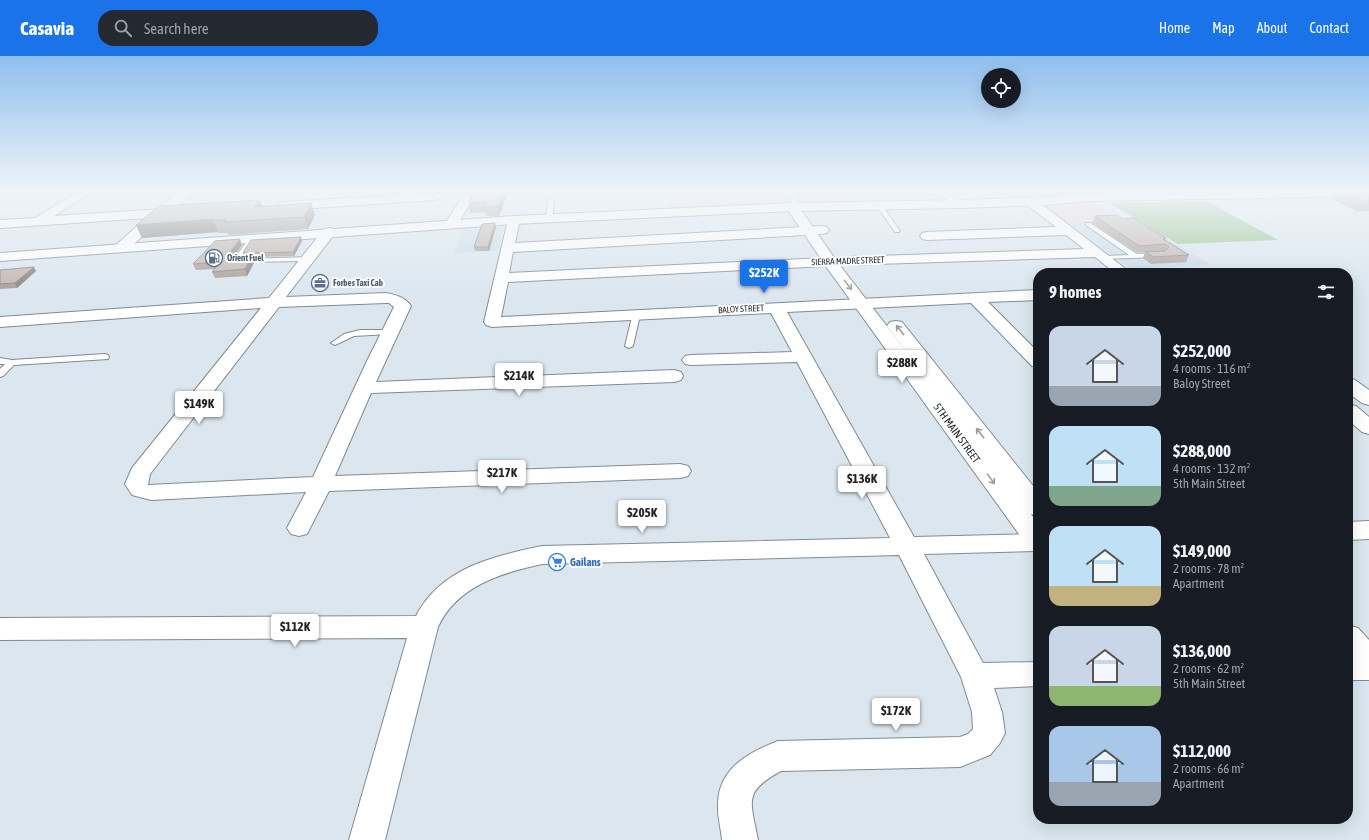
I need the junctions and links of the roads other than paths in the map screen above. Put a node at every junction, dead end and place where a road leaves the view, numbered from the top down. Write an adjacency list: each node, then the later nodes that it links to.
1 (143, 229): 11 (main road)
2 (381, 229): 8 (main road)
3 (512, 229): 12 (street)
4 (1066, 229): 7 (street)
5 (1095, 229): 15 (lane)
6 (815, 230): 12 (street); 18 (main road, 5TH MAIN STREET)
7 (1069, 231): 9 (street); 14 (street)
8 (329, 232): 10 (main road); 17 (street)
9 (927, 236)
10 (252, 238): 11 (main road); 17 (lane)
11 (121, 248): 16 (main road)
12 (506, 248): 20 (street)
13 (1162, 254): 15 (lane)
14 (1101, 255): 15 (lane); 18 (street, SIERRA MADRE STREET); 19 (street)
15 (1135, 256)
16 (0, 257)
17 (308, 259): 23 (street)
18 (838, 262): 20 (street, SIERRA MADRE STREET); 24 (main road, 5TH MAIN STREET)
19 (1118, 268)
20 (502, 278): 26 (street, BALOY STREET)
21 (1033, 295): 22 (street, BALOY STREET)
22 (975, 298): 24 (street, BALOY STREET); 34 (street)
23 (276, 302): 27 (street); 28 (street); 48 (street)
24 (870, 303): 25 (street, BALOY STREET); 49 (main road, 5TH MAIN STREET, one-way to 24); 51 (main road, 5TH MAIN STREET, one-way to 51)
25 (776, 308): 26 (street, BALOY STREET); 33 (street)
26 (636, 314): 31 (lane)
27 (8, 322): 29 (street)
28 (390, 332): 30 (lane); 40 (street)
29 (0, 336)
30 (335, 344)
31 (629, 346)
32 (105, 357): 37 (lane)
33 (802, 357): 35 (street); 53 (street)
34 (1033, 357)
35 (691, 360)
36 (0, 361): 37 (lane)
37 (12, 363): 38 (lane)
38 (0, 374)
39 (674, 376): 40 (street)
40 (364, 388): 48 (street)
41 (1353, 388): 42 (street)
42 (1369, 399)
43 (1369, 409): 44 (street)
44 (1353, 410)
45 (1353, 414): 46 (street)
46 (1369, 428)
47 (680, 471): 48 (street)
48 (322, 484): 50 (street)
49 (1033, 502)
50 (299, 528)
51 (1033, 535)
52 (1033, 542): 53 (street)
53 (907, 546): 55 (street); 61 (street)
54 (0, 628): 55 (street)
55 (424, 628): 62 (street)
56 (1353, 641): 57 (street)
57 (1369, 659)
58 (1353, 668): 59 (street)
59 (1369, 668)
60 (1033, 674): 61 (street)
61 (975, 676): 63 (street)
62 (367, 840)
63 (740, 840)

